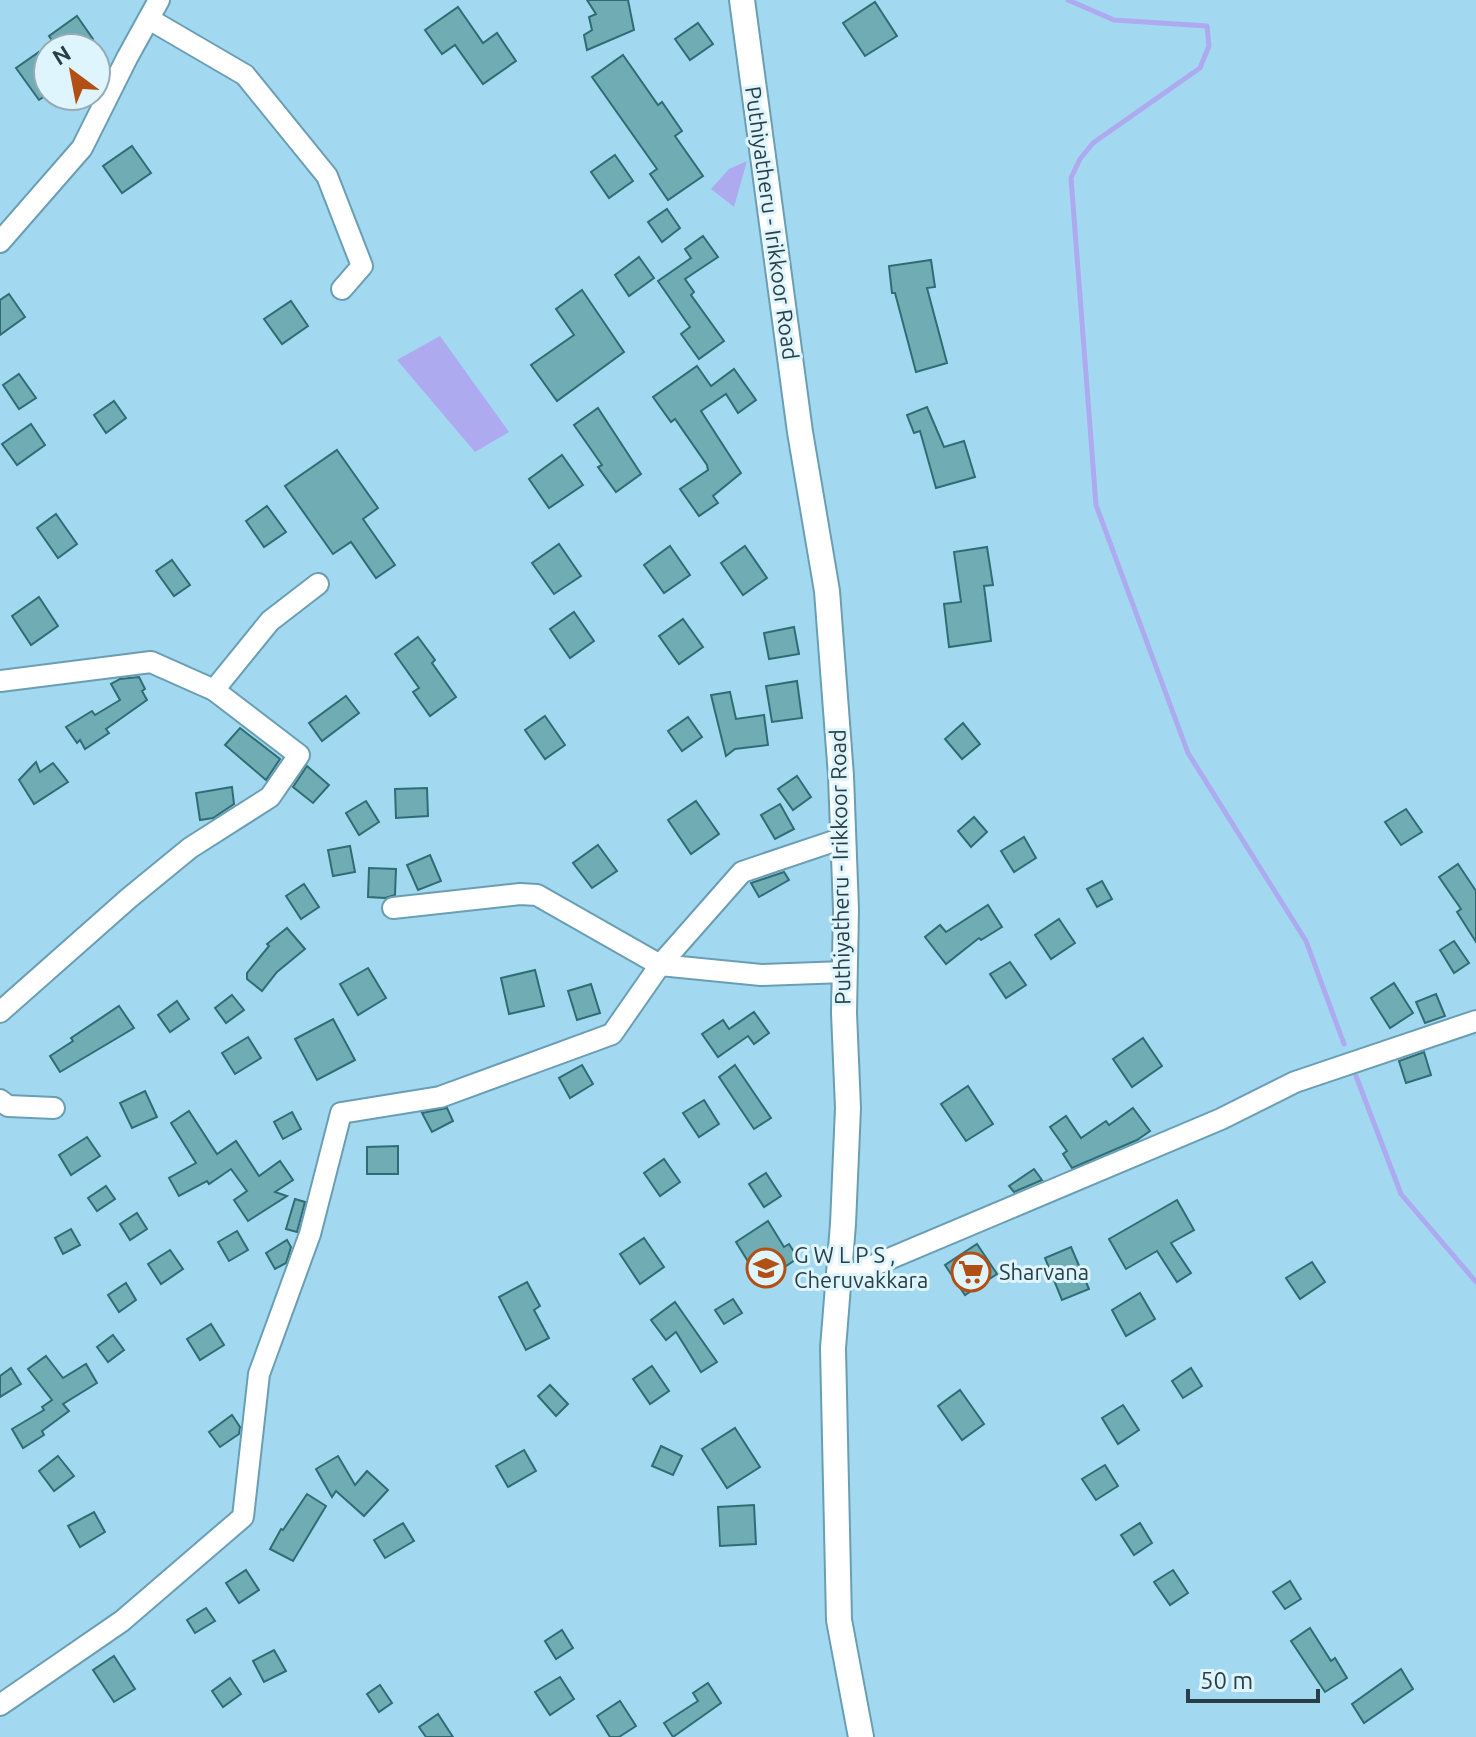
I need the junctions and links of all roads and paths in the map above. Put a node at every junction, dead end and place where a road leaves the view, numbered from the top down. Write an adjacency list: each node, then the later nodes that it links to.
1 (159, 0): 3 (street)
2 (742, 0): 9 (main road, Puthiyatheru - Irikkoor Road)
3 (149, 19): 4 (street); 5 (street)
4 (0, 242)
5 (342, 289)
6 (318, 584): 8 (street)
7 (0, 681): 8 (street)
8 (214, 690): 13 (street)
9 (843, 838): 11 (street); 12 (main road, Puthiyatheru - Irikkoor Road)
10 (393, 908): 11 (street)
11 (660, 965): 12 (street); 18 (street)
12 (845, 972): 17 (main road, Puthiyatheru - Irikkoor Road)
13 (0, 1012)
14 (1476, 1021): 17 (street)
15 (0, 1100): 16 (street)
16 (54, 1108)
17 (839, 1280): 19 (main road, Puthiyatheru - Irikkoor Road)
18 (0, 1705)
19 (861, 1737)

